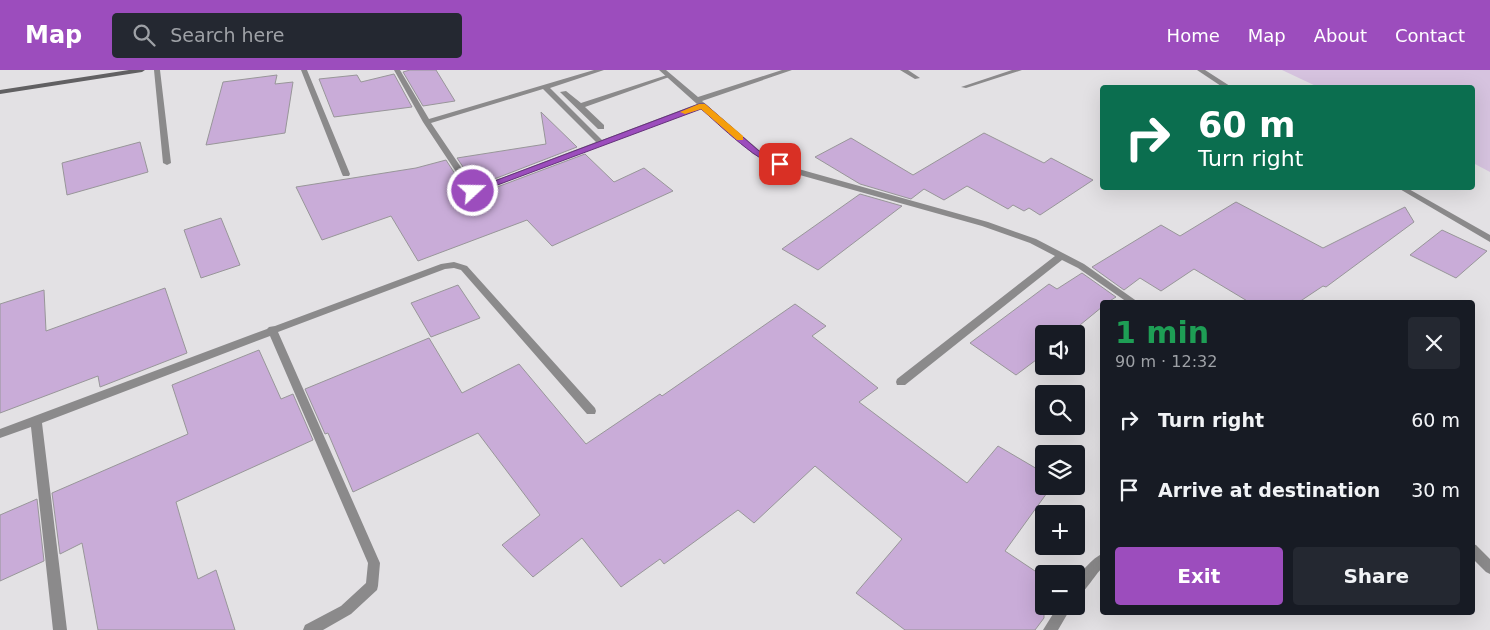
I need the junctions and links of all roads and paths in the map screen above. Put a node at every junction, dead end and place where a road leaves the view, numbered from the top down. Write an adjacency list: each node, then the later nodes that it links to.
1 (142, 70): 16 (main road)
2 (157, 70): 23 (street)
3 (304, 70): 24 (street)
4 (601, 70): 14 (street)
5 (662, 70): 11 (street)
6 (789, 70): 18 (street)
7 (904, 70): 12 (street)
8 (1019, 70): 15 (street)
9 (1200, 70): 13 (street)
10 (397, 71): 20 (street)
11 (669, 76): 18 (street); 19 (street)
12 (917, 78)
13 (1225, 85)
14 (545, 87): 20 (street); 22 (street)
15 (964, 87)
16 (0, 92)
17 (564, 92): 19 (street)
18 (699, 103): 22 (street); 27 (street)
19 (580, 106): 21 (street)
20 (427, 122): 22 (street)
21 (602, 128)
22 (600, 142)
23 (167, 163)
24 (346, 174)
25 (1405, 190): 26 (street)
26 (1490, 239)
27 (1062, 256): 28 (street); 30 (street)
28 (1130, 300)
29 (272, 329): 31 (street); 32 (street); 40 (street)
30 (900, 382)
31 (591, 411)
32 (36, 420): 33 (street); 39 (street)
33 (0, 434)
34 (1475, 552): 36 (street)
35 (1100, 562): 37 (street)
36 (1490, 568)
37 (1085, 579)
38 (1060, 615): 41 (street)
39 (60, 630)
40 (310, 630)
41 (1050, 630)

